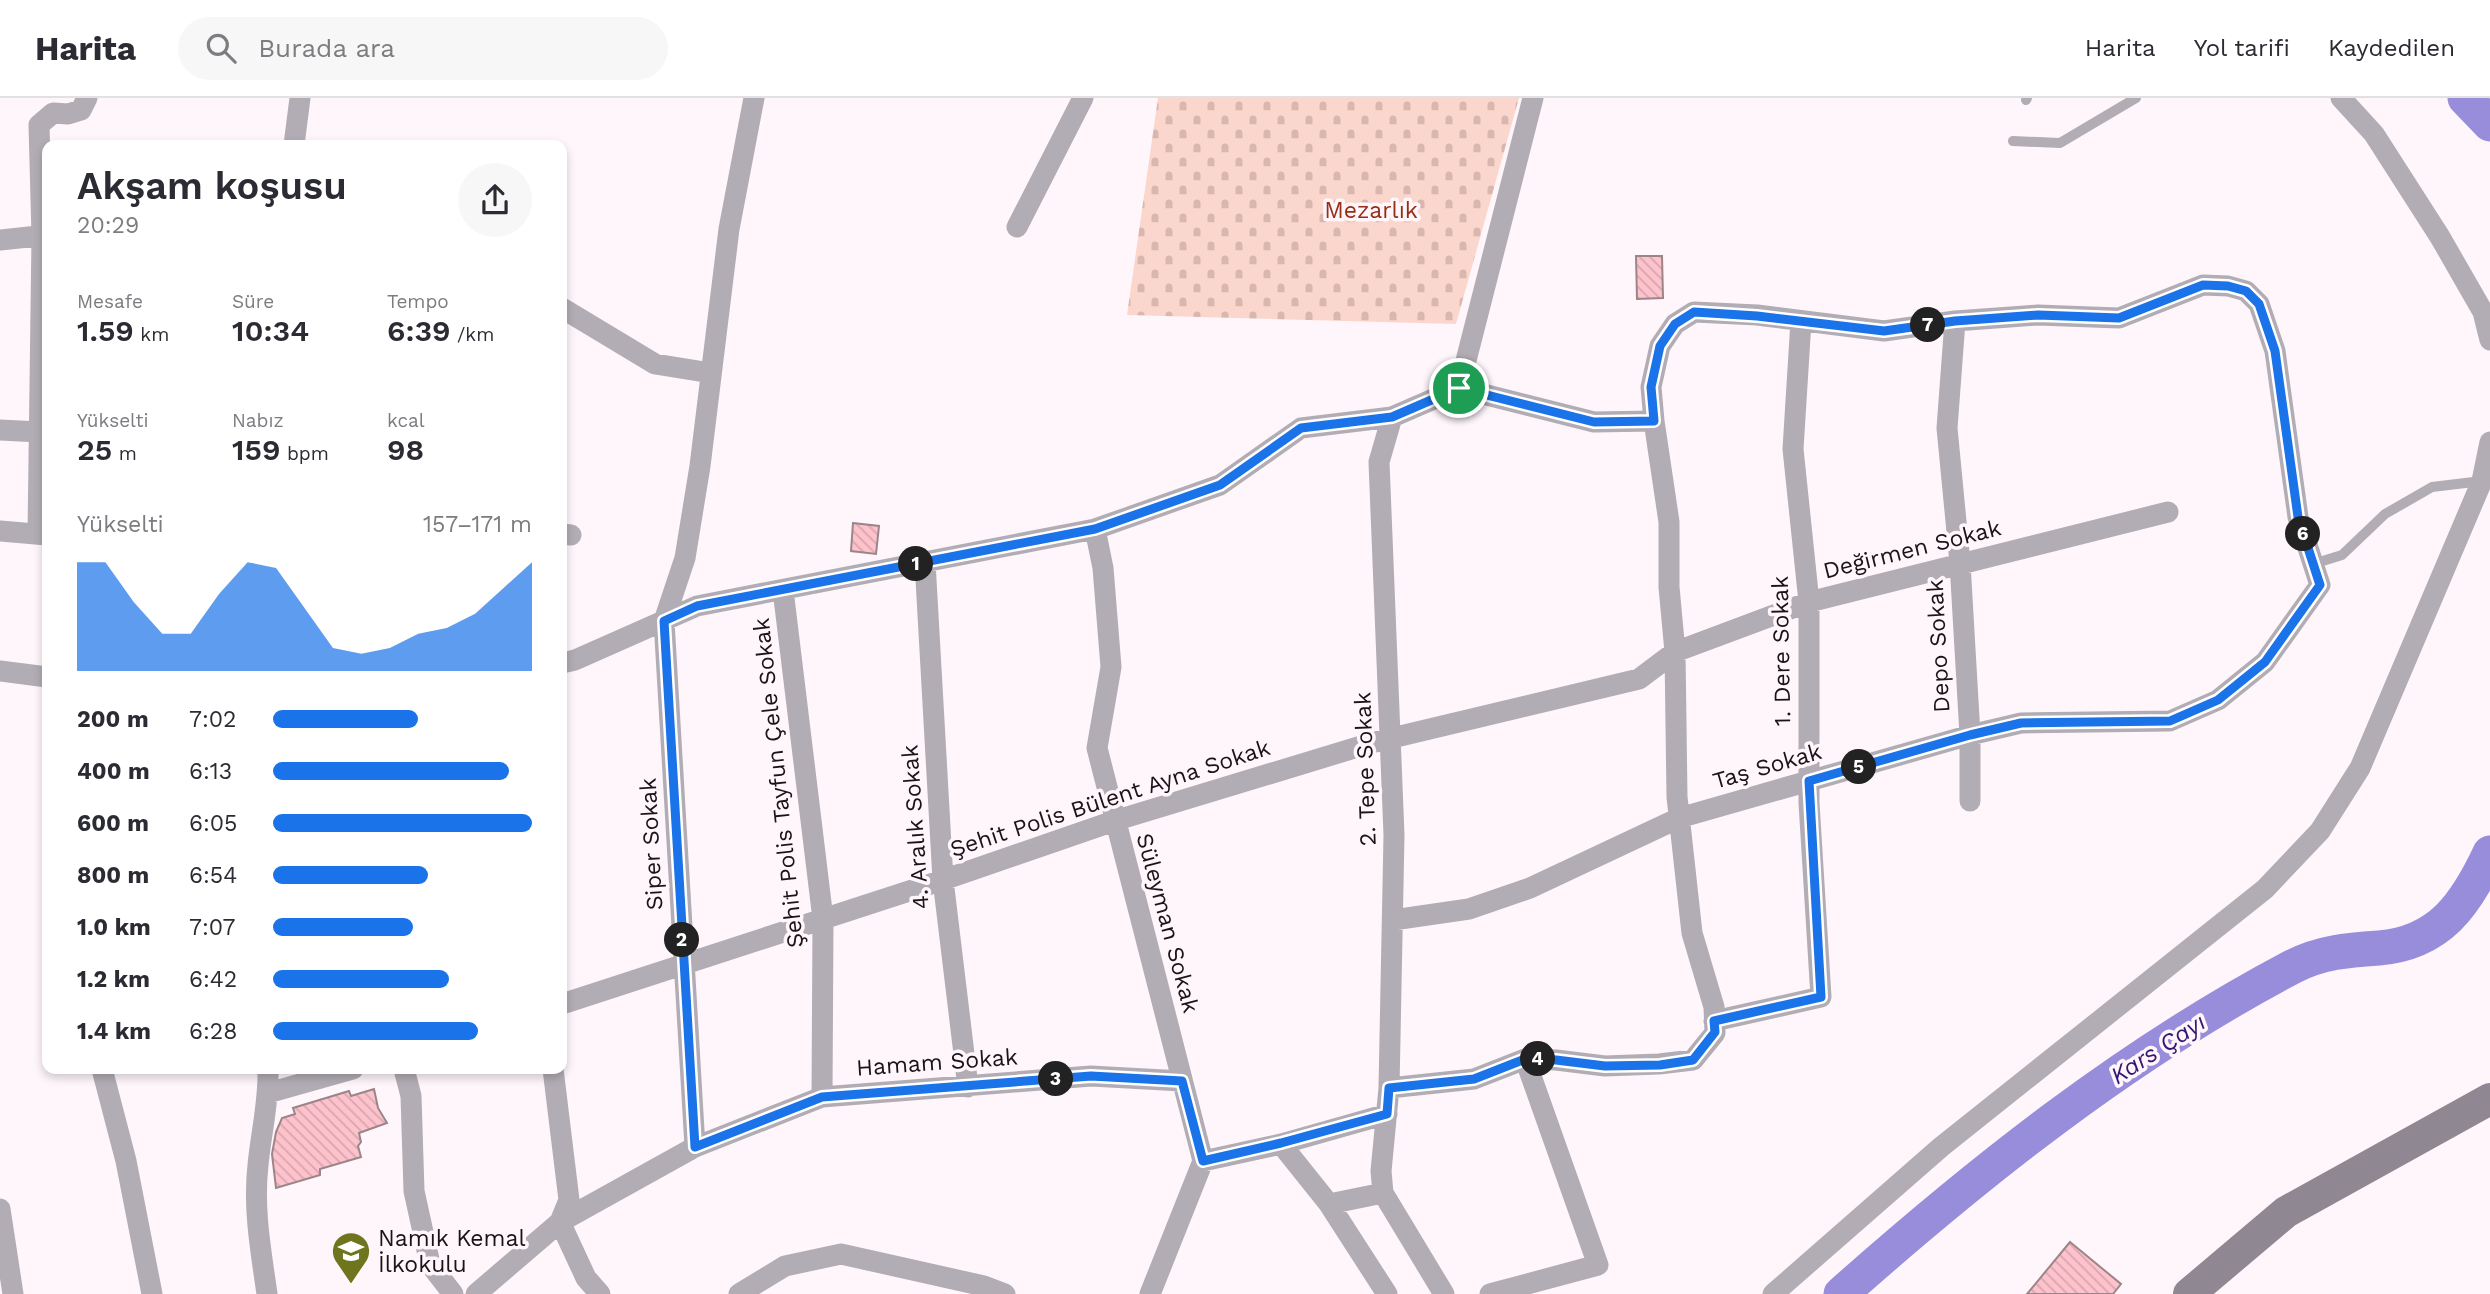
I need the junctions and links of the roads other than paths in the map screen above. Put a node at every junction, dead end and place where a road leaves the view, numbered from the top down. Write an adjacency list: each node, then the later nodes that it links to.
1 (87, 98): 10 (street)
2 (300, 98): 8 (street)
3 (754, 98): 19 (street)
4 (1083, 98): 11 (street)
5 (1533, 98): 20 (street)
6 (2136, 98): 9 (lane)
7 (2341, 98): 17 (street)
8 (295, 140)
9 (2013, 141)
10 (42, 188)
11 (1017, 227)
12 (42, 236): 13 (street)
13 (0, 240)
14 (567, 311): 19 (street)
15 (1801, 321): 16 (street); 22 (street); 36 (street, 1. Dere Sokak)
16 (1955, 321): 33 (street, Depo Sokak); 34 (street)
17 (2490, 340)
18 (42, 354): 24 (street)
19 (711, 373): 37 (street)
20 (1459, 388): 21 (street); 22 (street)
21 (1392, 417): 29 (street); 43 (street, 2. Tepe Sokak)
22 (1654, 421): 38 (street)
23 (0, 430): 24 (street)
24 (40, 432): 27 (street)
25 (2490, 442): 26 (street)
26 (2482, 481): 34 (lane); 86 (street)
27 (42, 501)
28 (2168, 512): 33 (street, Değirmen Sokak)
29 (1095, 529): 32 (street); 47 (street, Süleyman Sokak)
30 (0, 531): 31 (street)
31 (42, 535)
32 (925, 562): 35 (street); 48 (street, 4. Aralık Sokak)
33 (1960, 564): 36 (street, Değirmen Sokak); 42 (street, Depo Sokak)
34 (2313, 564): 42 (street, Taş Sokak)
35 (783, 590): 37 (street); 49 (street, Şehit Polis Tayfun Çele Sokak)
36 (1809, 602): 38 (street, Değirmen Sokak); 44 (street, 1. Dere Sokak)
37 (664, 621): 39 (street); 51 (street, Siper Sokak)
38 (1675, 652): 43 (street, Şehit Polis Bülent Ayna Sokak); 46 (street)
39 (567, 662)
40 (0, 671): 41 (street)
41 (42, 676)
42 (1970, 735): 44 (street, Taş Sokak); 45 (street, Depo Sokak)
43 (1391, 738): 47 (street, Şehit Polis Bülent Ayna Sokak); 50 (street, 2. Tepe Sokak)
44 (1809, 781): 46 (street, Taş Sokak); 53 (street, 1. Dere Sokak)
45 (1970, 801)
46 (1679, 818): 50 (street, Taş Sokak); 53 (street)
47 (1114, 821): 48 (street, Şehit Polis Bülent Ayna Sokak); 60 (street, Süleyman Sokak)
48 (943, 880): 49 (street, Şehit Polis Bülent Ayna Sokak); 61 (street, 4. Aralık Sokak)
49 (823, 919): 51 (street, Şehit Polis Bülent Ayna Sokak); 64 (street, Şehit Polis Tayfun Çele Sokak)
50 (1393, 920): 62 (street, 2. Tepe Sokak)
51 (684, 965): 52 (street, Şehit Polis Bülent Ayna Sokak); 68 (street, Siper Sokak)
52 (567, 1002)
53 (1714, 1021): 54 (street)
54 (1525, 1059): 62 (street); 85 (street)
55 (104, 1074): 75 (street)
56 (268, 1074): 63 (street)
57 (335, 1074): 63 (street)
58 (405, 1074): 77 (street)
59 (554, 1074): 73 (street)
60 (1182, 1081): 61 (street, Hamam Sokak); 69 (street, Süleyman Sokak)
61 (968, 1087): 64 (street, Hamam Sokak)
62 (1389, 1088): 66 (street, 2. Tepe Sokak)
63 (268, 1093): 76 (street)
64 (822, 1097): 68 (street, Hamam Sokak)
65 (2490, 1099): 87 (street)
66 (1387, 1114): 67 (street); 70 (street, 2. Tepe Sokak)
67 (1281, 1143): 69 (street); 71 (street)
68 (695, 1147): 73 (street, Hamam Sokak)
69 (1203, 1161): 82 (street)
70 (1383, 1193): 71 (street); 84 (street)
71 (1329, 1204): 83 (street)
72 (0, 1209): 74 (street)
73 (560, 1222): 78 (street, Hamam Sokak); 79 (street)
74 (13, 1294)
75 (152, 1294)
76 (267, 1294)
77 (453, 1294)
78 (477, 1294)
79 (600, 1294)
80 (739, 1294): 81 (street)
81 (1005, 1294)
82 (1150, 1294)
83 (1387, 1294)
84 (1444, 1294)
85 (1490, 1294)
86 (1773, 1294)
87 (2189, 1294)

